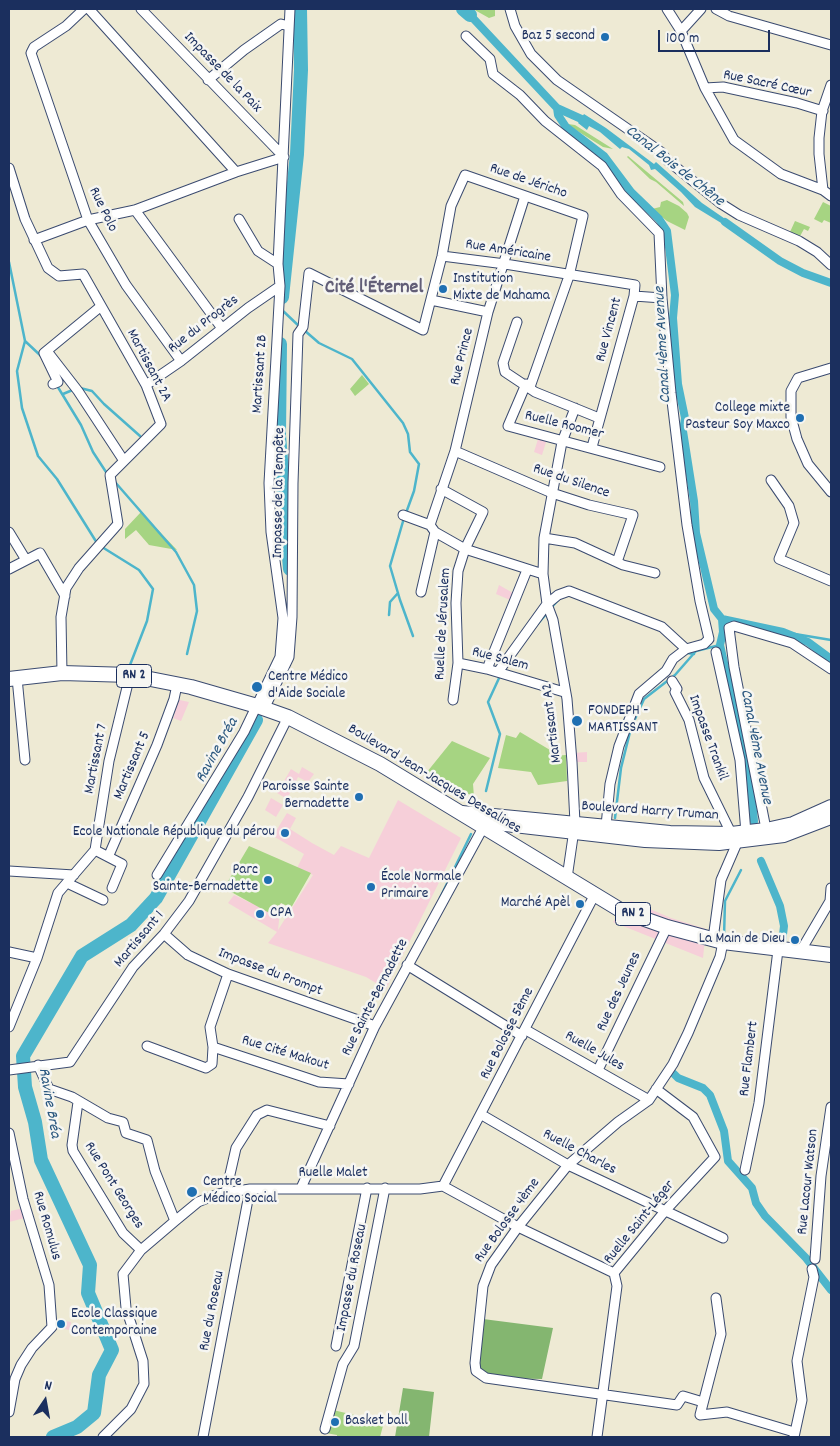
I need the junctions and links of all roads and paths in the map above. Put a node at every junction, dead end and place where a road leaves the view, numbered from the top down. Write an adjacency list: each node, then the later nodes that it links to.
1 (84, 9): 25 (street, Rue Polo)
2 (89, 9): 19 (street)
3 (141, 9): 13 (street, Impasse de la Paix)
4 (290, 9): 9 (street, Martissant 2B)
5 (510, 9): 30 (street)
6 (668, 9): 10 (street)
7 (701, 9): 10 (street)
8 (716, 9): 12 (street)
9 (289, 26): 13 (street); 17 (street, Martissant 2B)
10 (681, 31): 15 (street)
11 (466, 36): 34 (street)
12 (831, 45)
13 (208, 80): 17 (street, Impasse de la Paix)
14 (831, 85): 16 (street)
15 (705, 88): 16 (street, Rue Sacré Cœur); 20 (street)
16 (823, 111): 20 (street)
17 (284, 156): 19 (street); 28 (street, Martissant 2B)
18 (9, 168): 26 (street, Martissant 2A)
19 (236, 172): 23 (street)
20 (823, 190): 22 (street)
21 (525, 196): 27 (street, Rue de Jéricho); 29 (street, Rue Prince); 31 (street, Rue de Jéricho)
22 (831, 196)
23 (135, 210): 25 (street); 39 (street)
24 (238, 219): 28 (street)
25 (88, 220): 26 (street); 41 (street, Rue Polo)
26 (34, 240): 36 (street, Martissant 2A)
27 (442, 256): 29 (street, Rue Américaine); 35 (street)
28 (278, 264): 32 (street, Martissant 2B)
29 (505, 264): 31 (street, Rue Américaine); 37 (street, Rue Prince)
30 (831, 265)
31 (569, 276): 33 (street, Rue Vincent); 45 (street)
32 (280, 286): 39 (street, Rue du Progrès); 85 (street, Martissant 2B)
33 (634, 296): 34 (street); 47 (street, Rue Vincent)
34 (662, 298): 72 (street)
35 (431, 300): 37 (street); 85 (street, Impasse de la Tempête)
36 (100, 307): 40 (street); 44 (street, Martissant 2A)
37 (488, 312): 50 (street, Rue Prince)
38 (517, 322): 45 (street)
39 (221, 327): 41 (street, Rue du Progrès)
40 (47, 351): 43 (street); 51 (street)
41 (181, 362): 44 (street, Rue du Progrès)
42 (831, 368): 55 (street)
43 (55, 383)
44 (146, 385): 51 (street, Martissant 2A)
45 (528, 386): 46 (street); 48 (street, Ruelle Roomer)
46 (575, 408): 47 (street); 48 (street, Martissant A2)
47 (599, 418): 49 (street, Rue Vincent)
48 (562, 442): 49 (street, Ruelle Roomer); 56 (street, Martissant A2)
49 (592, 447): 52 (street, Ruelle Roomer)
50 (455, 451): 54 (street, Rue Prince); 56 (street, Rue du Silence)
51 (124, 461): 70 (street, Martissant 2A)
52 (660, 467)
53 (771, 480): 68 (street)
54 (441, 490): 58 (street, Rue Prince); 61 (street, Ruelle de Jérusalem)
55 (831, 492)
56 (552, 493): 60 (street, Martissant A2); 63 (street, Rue du Silence)
57 (405, 516): 58 (street)
58 (433, 529): 61 (street); 69 (street, Rue Prince)
59 (9, 532): 62 (street)
60 (544, 538): 63 (street); 67 (street, Martissant A2)
61 (465, 549): 65 (street); 74 (street, Ruelle de Jérusalem)
62 (26, 560): 64 (street); 70 (street)
63 (617, 562): 66 (street)
64 (9, 569)
65 (526, 570): 67 (street); 75 (street)
66 (655, 573)
67 (543, 574): 71 (street, Martissant A2)
68 (831, 580)
69 (421, 592)
70 (66, 596): 77 (street, Martissant 2A)
71 (547, 605): 72 (street); 78 (street); 83 (street, Martissant A2)
72 (686, 649): 92 (street)
73 (716, 652): 95 (street)
74 (458, 663): 75 (street, Rue Salem); 84 (street, Ruelle de Jérusalem)
75 (487, 669): 78 (street, Rue Salem)
76 (831, 669): 94 (street)
77 (62, 673): 79 (main road, Boulevard Jean-Jacques Dessalines / RN 2); 80 (main road, Boulevard Jean-Jacques Dessalines / RN 2)
78 (502, 673): 83 (street, Rue Salem)
79 (130, 675): 82 (main road, Boulevard Jean-Jacques Dessalines / RN 2); 97 (street, Martissant 7)
80 (13, 679): 87 (street)
81 (672, 681): 96 (street, Impasse Trankil)
82 (177, 685): 85 (main road, Boulevard Jean-Jacques Dessalines / RN 2); 98 (street, Martissant 5)
83 (564, 692): 93 (street, Martissant A2)
84 (453, 700)
85 (260, 707): 86 (main road, Boulevard Jean-Jacques Dessalines / RN 2); 101 (street, Martissant 2B)
86 (288, 717): 89 (main road, Boulevard Jean-Jacques Dessalines / RN 2); 109 (street, Martissant 1)
87 (25, 760)
88 (831, 806): 94 (main road, Boulevard Harry Truman)
89 (462, 812): 91 (main road, Boulevard Jean-Jacques Dessalines / RN 2); 93 (main road, Boulevard Harry Truman)
90 (831, 819): 96 (main road, Boulevard Harry Truman)
91 (482, 824): 93 (main road, Boulevard Harry Truman); 102 (main road, Boulevard Jean-Jacques Dessalines / RN 2); 116 (street, Rue Sainte-Bernadette)
92 (606, 826): 93 (main road, Boulevard Harry Truman); 96 (main road, Boulevard Harry Truman)
93 (575, 828): 96 (main road, Boulevard Harry Truman); 102 (street, Martissant A2)
94 (766, 829): 95 (main road, Boulevard Harry Truman)
95 (746, 833): 96 (main road, Boulevard Harry Truman)
96 (734, 838): 110 (street, Rue Bolosse 4ème)
97 (95, 850): 98 (street); 100 (street)
98 (109, 856): 104 (street)
99 (9, 871): 100 (street)
100 (74, 874): 103 (street)
101 (157, 875)
102 (567, 878): 106 (main road, Boulevard Jean-Jacques Dessalines / RN 2)
103 (67, 884): 107 (street); 115 (street)
104 (112, 888)
105 (831, 888): 113 (street)
106 (594, 894): 108 (main road, Boulevard Jean-Jacques Dessalines / RN 2); 120 (street, Rue Bolosse 5ème)
107 (103, 900)
108 (667, 927): 110 (main road, Boulevard Jean-Jacques Dessalines / RN 2); 125 (street, Rue des Jeunes)
109 (164, 934): 117 (street, Impasse du Prompt); 123 (street, Martissant 1)
110 (718, 940): 111 (main road, Boulevard Jean-Jacques Dessalines / RN 2); 127 (street, Rue Bolosse 4ème)
111 (778, 950): 113 (main road, Boulevard Jean-Jacques Dessalines / RN 2); 135 (street, Rue Flambert)
112 (9, 952): 115 (street)
113 (800, 952): 114 (main road, Boulevard Jean-Jacques Dessalines / RN 2)
114 (831, 955)
115 (37, 958): 119 (street)
116 (407, 965): 118 (street, Rue Sainte-Bernadette); 120 (street, Ruelle Jules)
117 (228, 974): 118 (street, Impasse du Prompt); 122 (street)
118 (374, 1026): 126 (street, Rue Sainte-Bernadette)
119 (9, 1027)
120 (524, 1033): 125 (street, Ruelle Jules); 131 (street, Rue Bolosse 5ème)
121 (147, 1046): 122 (street)
122 (213, 1046): 126 (street, Rue Cité Makout)
123 (29, 1067): 124 (street); 129 (street)
124 (9, 1070)
125 (598, 1070): 128 (street, Ruelle Jules)
126 (349, 1084): 132 (street, Rue Sainte-Bernadette)
127 (656, 1089): 128 (street, Rue Bolosse 4ème); 142 (street, Ruelle Saint-Léger)
128 (649, 1100): 134 (street, Rue Bolosse 4ème)
129 (78, 1102): 143 (street); 146 (street, Rue Pont Georges)
130 (831, 1107): 147 (street, Rue Lacour Watson)
131 (482, 1115): 134 (street, Ruelle Charles); 136 (street, Rue Bolosse 5ème)
132 (330, 1126): 137 (street, Rue Sainte-Bernadette); 141 (street)
133 (9, 1133): 154 (street, Rue Romulus)
134 (568, 1165): 142 (street, Ruelle Charles); 144 (street, Rue Bolosse 4ème)
135 (745, 1170)
136 (443, 1186): 139 (street, Ruelle Malet); 144 (street)
137 (301, 1188): 138 (street, Ruelle Malet); 140 (street, Ruelle Malet)
138 (367, 1188): 139 (street, Ruelle Malet); 151 (street)
139 (385, 1188): 155 (street, Impasse du Roseau)
140 (250, 1189): 141 (street, Ruelle Malet); 158 (street, Rue du Roseau)
141 (226, 1192): 143 (street, Ruelle Malet)
142 (665, 1211): 145 (street, Ruelle Charles); 149 (street, Ruelle Saint-Léger)
143 (175, 1221): 146 (street, Ruelle Malet)
144 (518, 1227): 149 (street); 152 (street, Rue Bolosse 4ème)
145 (723, 1238)
146 (141, 1250): 157 (street, Ruelle Malet)
147 (815, 1259)
148 (812, 1269): 156 (street)
149 (614, 1273): 152 (street, Ruelle Saint-Léger)
150 (716, 1298): 153 (street)
151 (336, 1346)
152 (602, 1393): 153 (street, Rue Bolosse 4ème); 159 (street, Ruelle Saint-Léger)
153 (703, 1402): 156 (street)
154 (9, 1412)
155 (325, 1429)
156 (794, 1435)
157 (103, 1437)
158 (203, 1437)
159 (597, 1437)

